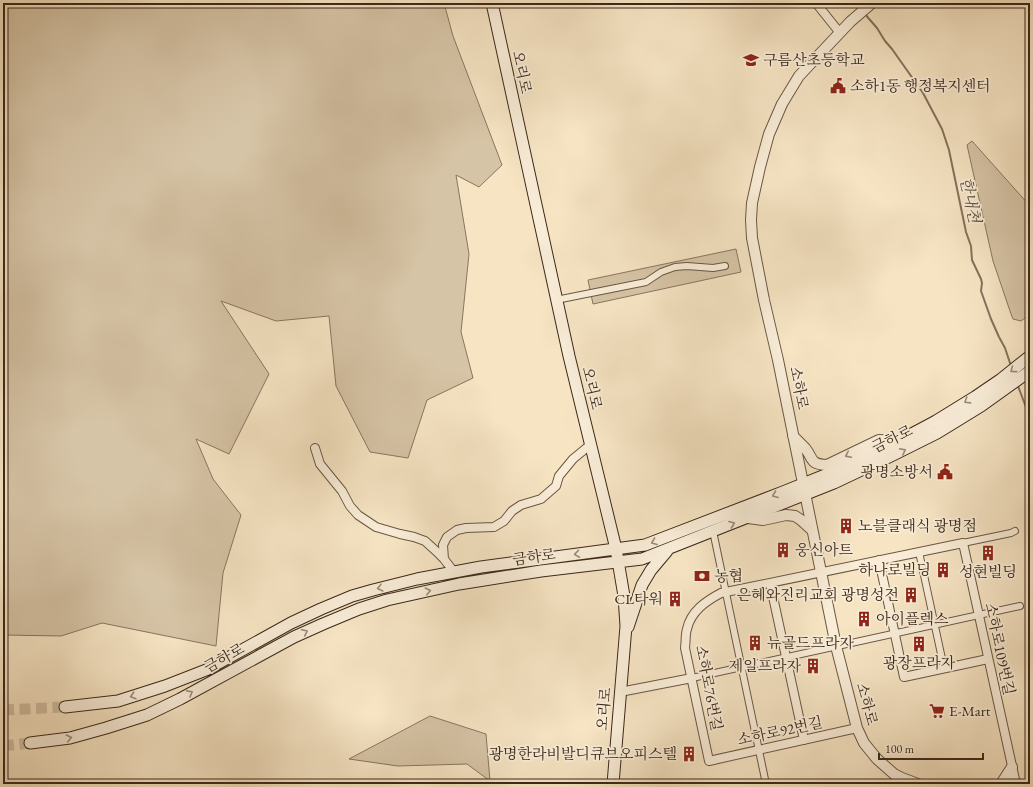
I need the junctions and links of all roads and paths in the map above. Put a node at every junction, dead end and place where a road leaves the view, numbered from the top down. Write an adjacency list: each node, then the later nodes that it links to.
1 (492, 3): 6 (main road, 오리로)
2 (816, 3): 4 (street)
3 (872, 3): 4 (street, 소하로)
4 (840, 33): 9 (street, 소하로)
5 (725, 266): 6 (street)
6 (556, 300): 11 (main road, 오리로)
7 (1028, 358): 10 (main road, 금하로, one-way to 10)
8 (1030, 371): 14 (main road, 금하로, one-way to 8)
9 (793, 436): 10 (street, one-way to 9); 13 (street, 소하로)
10 (898, 441): 13 (main road, 금하로)
11 (590, 444): 21 (main road, 오리로); 23 (street)
12 (315, 448): 23 (street)
13 (803, 484): 14 (street, 소하로); 21 (main road, 금하로, one-way to 21)
14 (805, 495): 15 (main road, 금하로); 16 (street, 소하로)
15 (748, 518): 16 (street); 17 (main road, 금하로, one-way to 15)
16 (812, 530): 27 (street, 소하로)
17 (713, 531): 20 (main road, 금하로); 29 (street)
18 (1015, 531): 19 (street)
19 (963, 543): 22 (street, 소하로76번길); 31 (street, 소하로109번길)
20 (669, 548): 25 (main road, 금하로); 34 (main road)
21 (616, 549): 25 (main road, 오리로); 26 (main road, 금하로, one-way to 26)
22 (919, 552): 24 (street, 소하로76번길); 32 (street)
23 (444, 559): 26 (street)
24 (879, 560): 27 (street, 소하로76번길); 33 (street)
25 (618, 562): 34 (main road, 오리로); 45 (main road, 금하로, one-way to 25)
26 (454, 572): 42 (main road, 금하로, one-way to 42)
27 (821, 572): 28 (street, 소하로76번길); 35 (street, 소하로)
28 (770, 583): 29 (street, 소하로76번길); 36 (street)
29 (726, 592): 38 (street); 40 (street, 소하로76번길)
30 (1020, 606): 31 (street)
31 (979, 615): 32 (street); 37 (street, 소하로109번길)
32 (934, 625): 33 (street); 39 (street)
33 (895, 634): 35 (street); 39 (street)
34 (625, 635): 41 (main road, 오리로)
35 (836, 646): 36 (street); 43 (street, 소하로)
36 (786, 657): 38 (street); 44 (street)
37 (988, 659): 39 (street); 48 (street, 소하로109번길)
38 (741, 667): 40 (street); 46 (street)
39 (944, 668)
40 (692, 678): 41 (street); 47 (street, 소하로76번길)
41 (620, 692): 49 (main road, 오리로)
42 (65, 707)
43 (857, 728): 44 (street, 소하로92번길); 51 (street, 소하로)
44 (804, 740): 46 (street, 소하로92번길)
45 (30, 743)
46 (758, 750): 47 (street, 소하로92번길); 50 (street)
47 (709, 761)
48 (1012, 767): 52 (street); 53 (street, 소하로109번길)
49 (613, 784)
50 (766, 784)
51 (918, 784)
52 (1001, 784)
53 (1016, 784)

